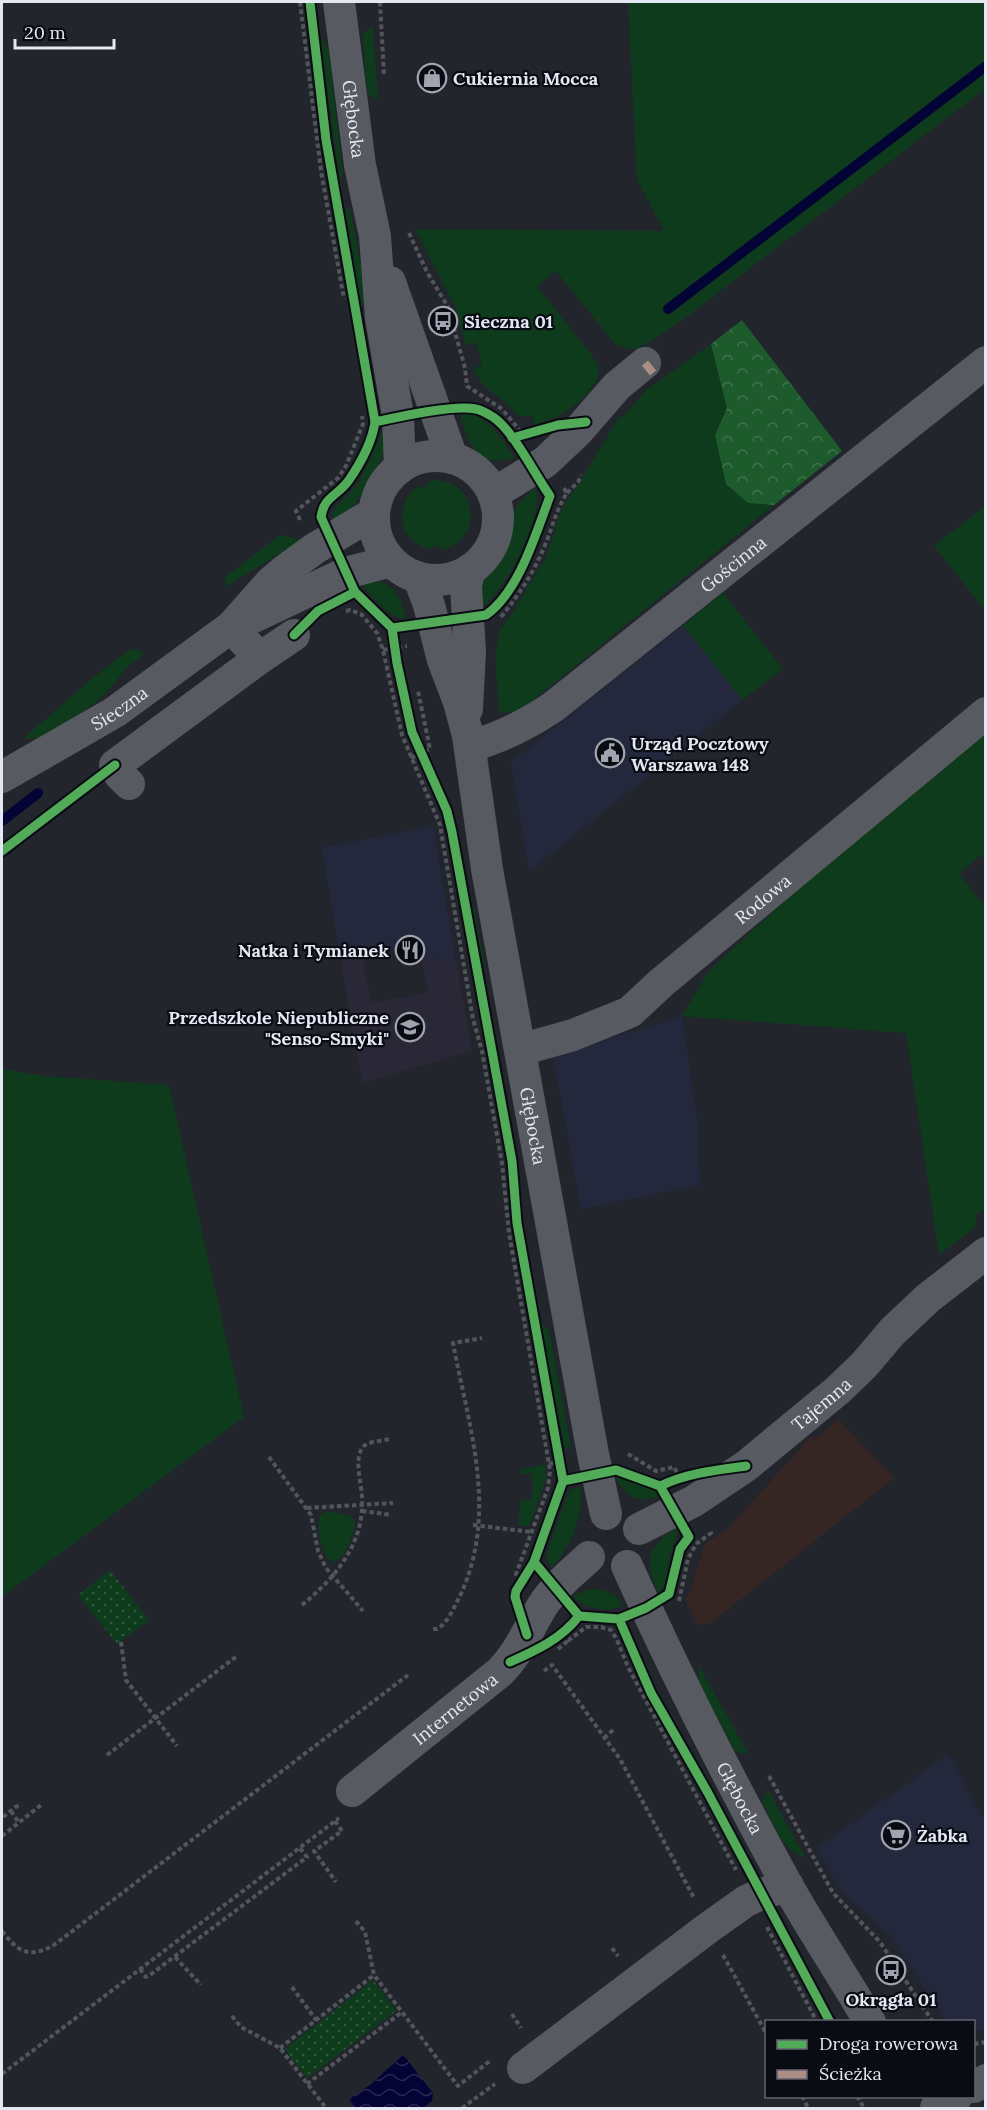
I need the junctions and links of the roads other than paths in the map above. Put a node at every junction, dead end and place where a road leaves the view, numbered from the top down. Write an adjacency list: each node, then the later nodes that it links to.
1 (339, 2): 2 (street, Głębocka)
2 (375, 236): 5 (street, Głębocka); 6 (street, Głębocka)
3 (986, 362): 16 (street, Gościnna)
4 (645, 363): 7 (street)
5 (452, 458): 6 (street); 7 (street)
6 (400, 468): 8 (street)
7 (493, 494): 10 (street)
8 (374, 513): 9 (street); 12 (street, Sieczna)
9 (391, 561): 11 (street); 12 (street, Sieczna)
10 (469, 570): 11 (street); 16 (street, Głębocka)
11 (418, 578): 16 (street, Głębocka)
12 (231, 627): 14 (street); 17 (street, Sieczna)
13 (294, 635): 14 (street)
14 (260, 658): 18 (street)
15 (986, 713): 19 (street, Rodowa)
16 (469, 741): 19 (street, Głębocka)
17 (2, 777)
18 (129, 784)
19 (520, 1050): 21 (street, Głębocka)
20 (986, 1253): 22 (street, Tajemna)
21 (606, 1514): 22 (street); 23 (street)
22 (639, 1529): 24 (street)
23 (589, 1557): 24 (street); 25 (street, Internetowa)
24 (627, 1566): 26 (street, Głębocka)
25 (348, 1803)
26 (788, 1886): 27 (street, Głębocka); 29 (street)
27 (869, 2020)
28 (983, 2061): 30 (street)
29 (523, 2068)
30 (975, 2084)
31 (955, 2098): 32 (street)
32 (936, 2109)

